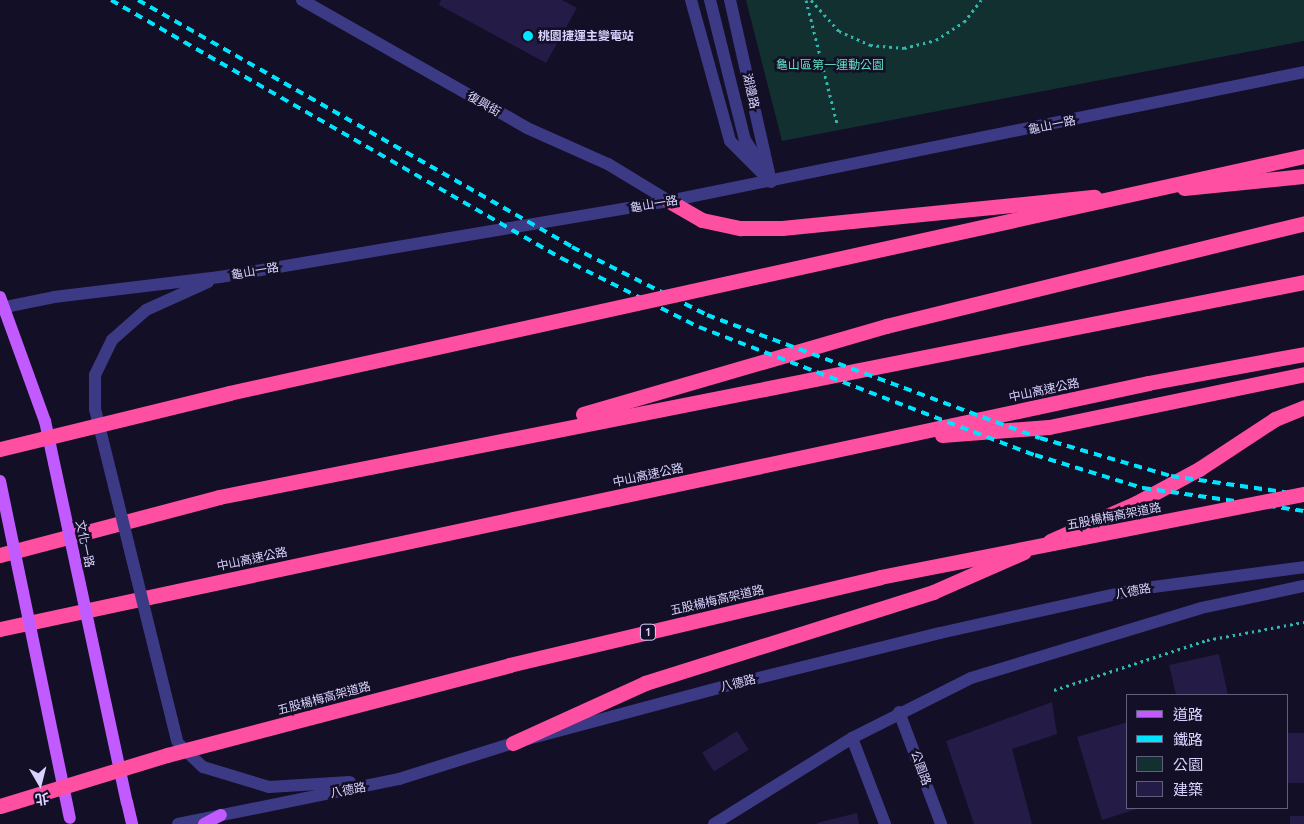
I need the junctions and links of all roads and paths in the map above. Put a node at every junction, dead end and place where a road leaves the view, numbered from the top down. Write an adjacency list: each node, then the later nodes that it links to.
1 (302, 0): 13 (street, 復興街)
2 (691, 0): 12 (street)
3 (710, 0): 12 (street)
4 (730, 0): 12 (street, 湖邊路)
5 (806, 0): 9 (path)
6 (811, 0): 7 (path)
7 (982, 0)
8 (1304, 72): 12 (street, 龜山一路)
9 (837, 123)
10 (1304, 156): 23 (highway, bridge)
11 (1304, 176): 13 (highway)
12 (771, 182): 13 (street, 龜山一路)
13 (669, 201): 15 (street, 龜山一路)
14 (1304, 223): 22 (highway)
15 (220, 277): 17 (street, 龜山一路); 35 (street, bridge)
16 (1304, 282): 22 (highway)
17 (1, 304): 39 (main road, 文化一路, bridge)
18 (1304, 354): 21 (highway, 中山高速公路)
19 (1304, 374): 21 (highway)
20 (1304, 407): 34 (highway)
21 (881, 440): 30 (highway, 中山高速公路)
22 (489, 441): 26 (highway)
23 (0, 449)
24 (0, 481): 38 (main road, bridge)
25 (1304, 494): 36 (highway, 五股楊梅高架道路 / 1, bridge)
26 (0, 555)
27 (1304, 567): 34 (street, 八德路)
28 (1304, 586): 32 (street)
29 (1304, 622): 31 (path)
30 (0, 629)
31 (1054, 690)
32 (899, 712): 33 (street); 44 (street, 公園路)
33 (852, 738): 42 (street); 43 (street)
34 (514, 743): 35 (street, 八德路)
35 (399, 779): 37 (street, 八德路)
36 (0, 806)
37 (221, 815): 40 (street, 八德路); 41 (main road)
38 (70, 821)
39 (132, 824)
40 (178, 824)
41 (204, 824)
42 (714, 824)
43 (885, 824)
44 (941, 824)

